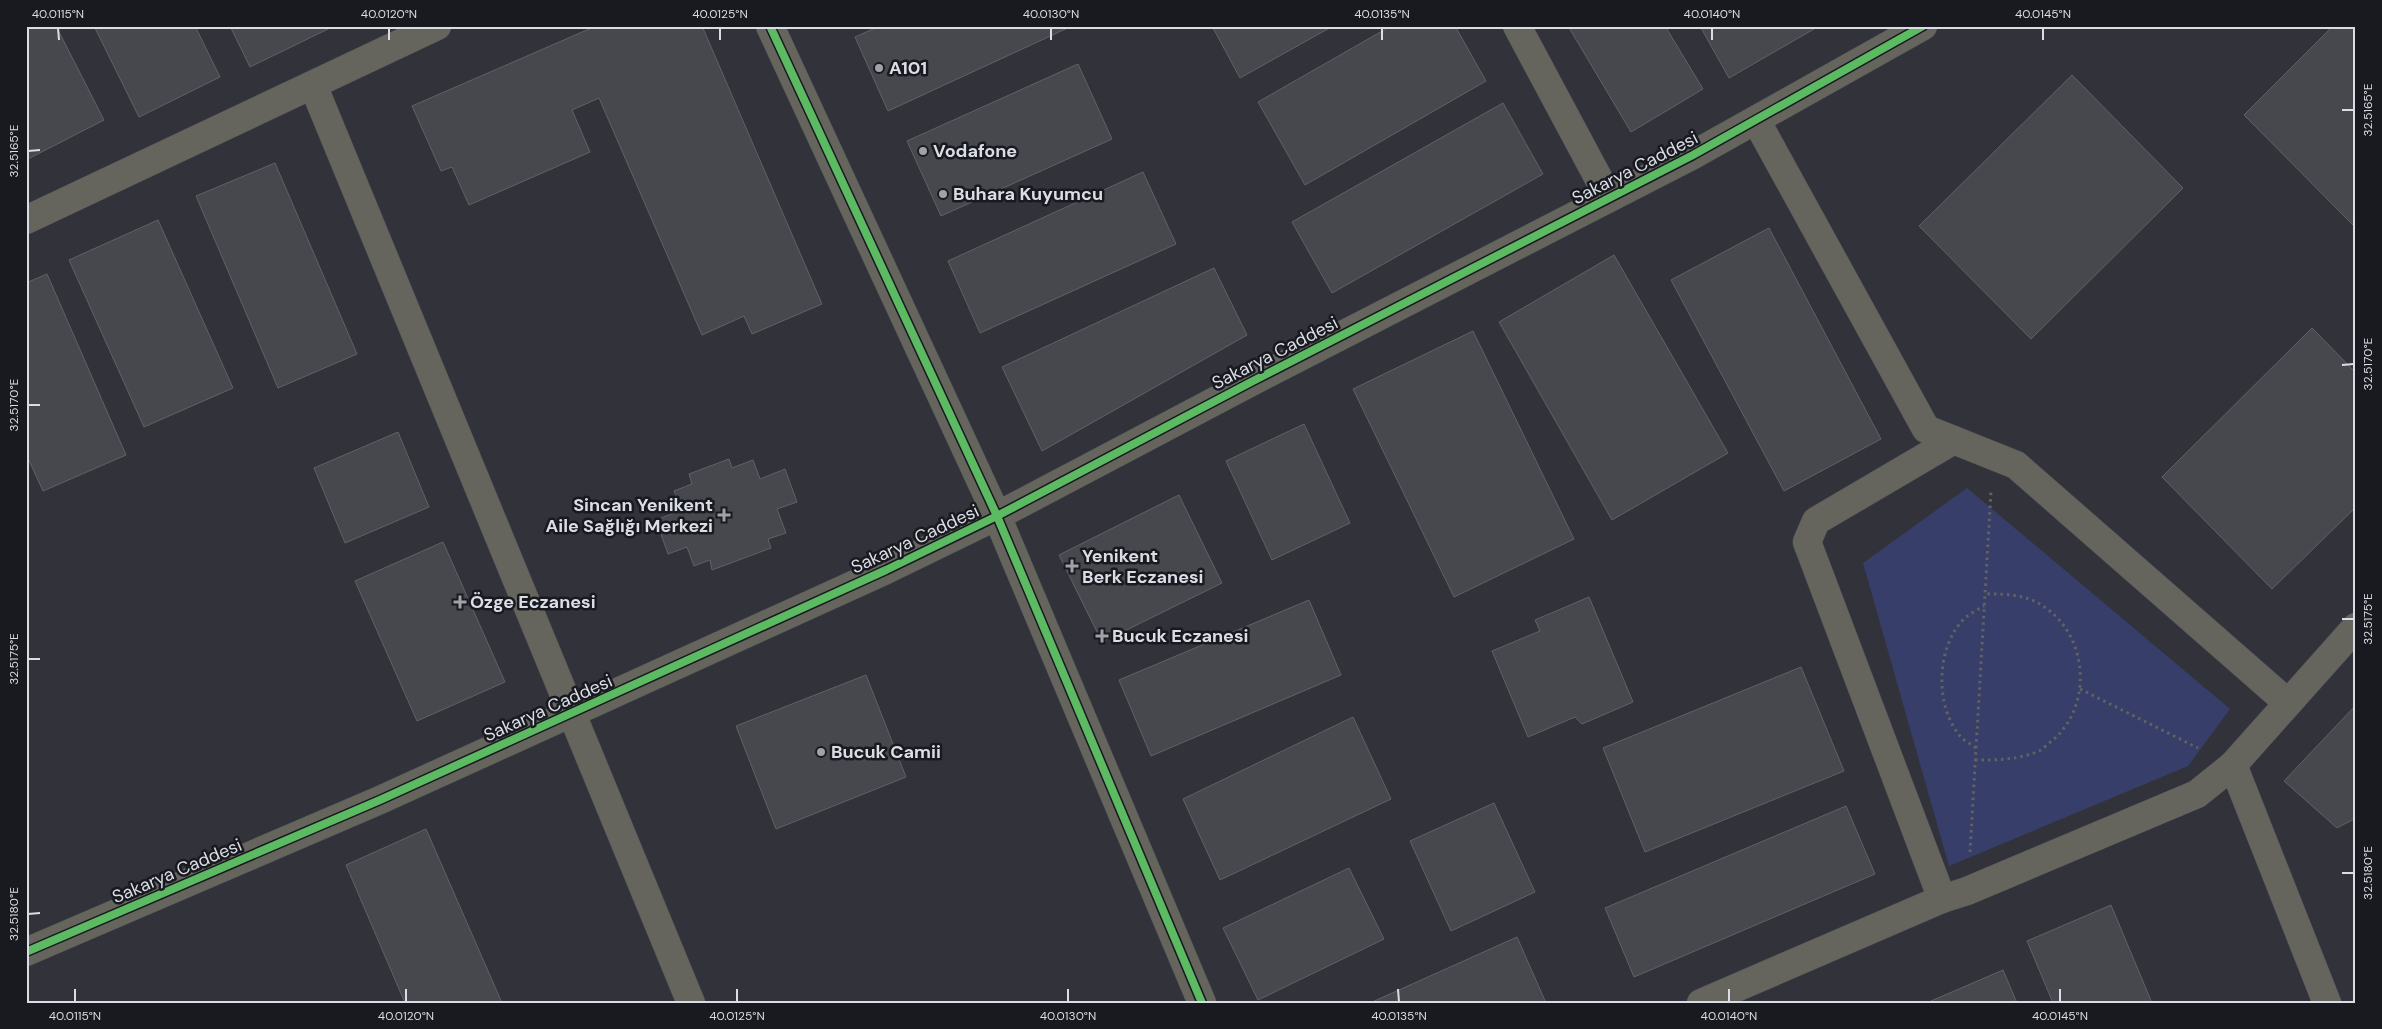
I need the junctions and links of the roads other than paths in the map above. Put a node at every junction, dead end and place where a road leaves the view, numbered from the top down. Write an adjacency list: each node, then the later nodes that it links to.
1 (437, 26): 5 (street)
2 (770, 26): 10 (street)
3 (1517, 26): 7 (street)
4 (1923, 26): 6 (street, Sakarya Caddesi)
5 (313, 85): 8 (street); 13 (street)
6 (1756, 120): 7 (street, Sakarya Caddesi); 9 (street)
7 (1609, 198): 10 (street, Sakarya Caddesi)
8 (26, 220)
9 (1954, 440): 12 (street); 15 (street)
10 (997, 516): 13 (street, Sakarya Caddesi); 18 (street)
11 (2356, 627): 12 (street)
12 (2288, 703): 14 (street)
13 (572, 713): 16 (street, Sakarya Caddesi); 17 (street)
14 (2232, 765): 15 (street); 20 (street)
15 (1942, 899): 19 (street)
16 (26, 952)
17 (691, 1003)
18 (1202, 1003)
19 (1701, 1003)
20 (2327, 1003)

